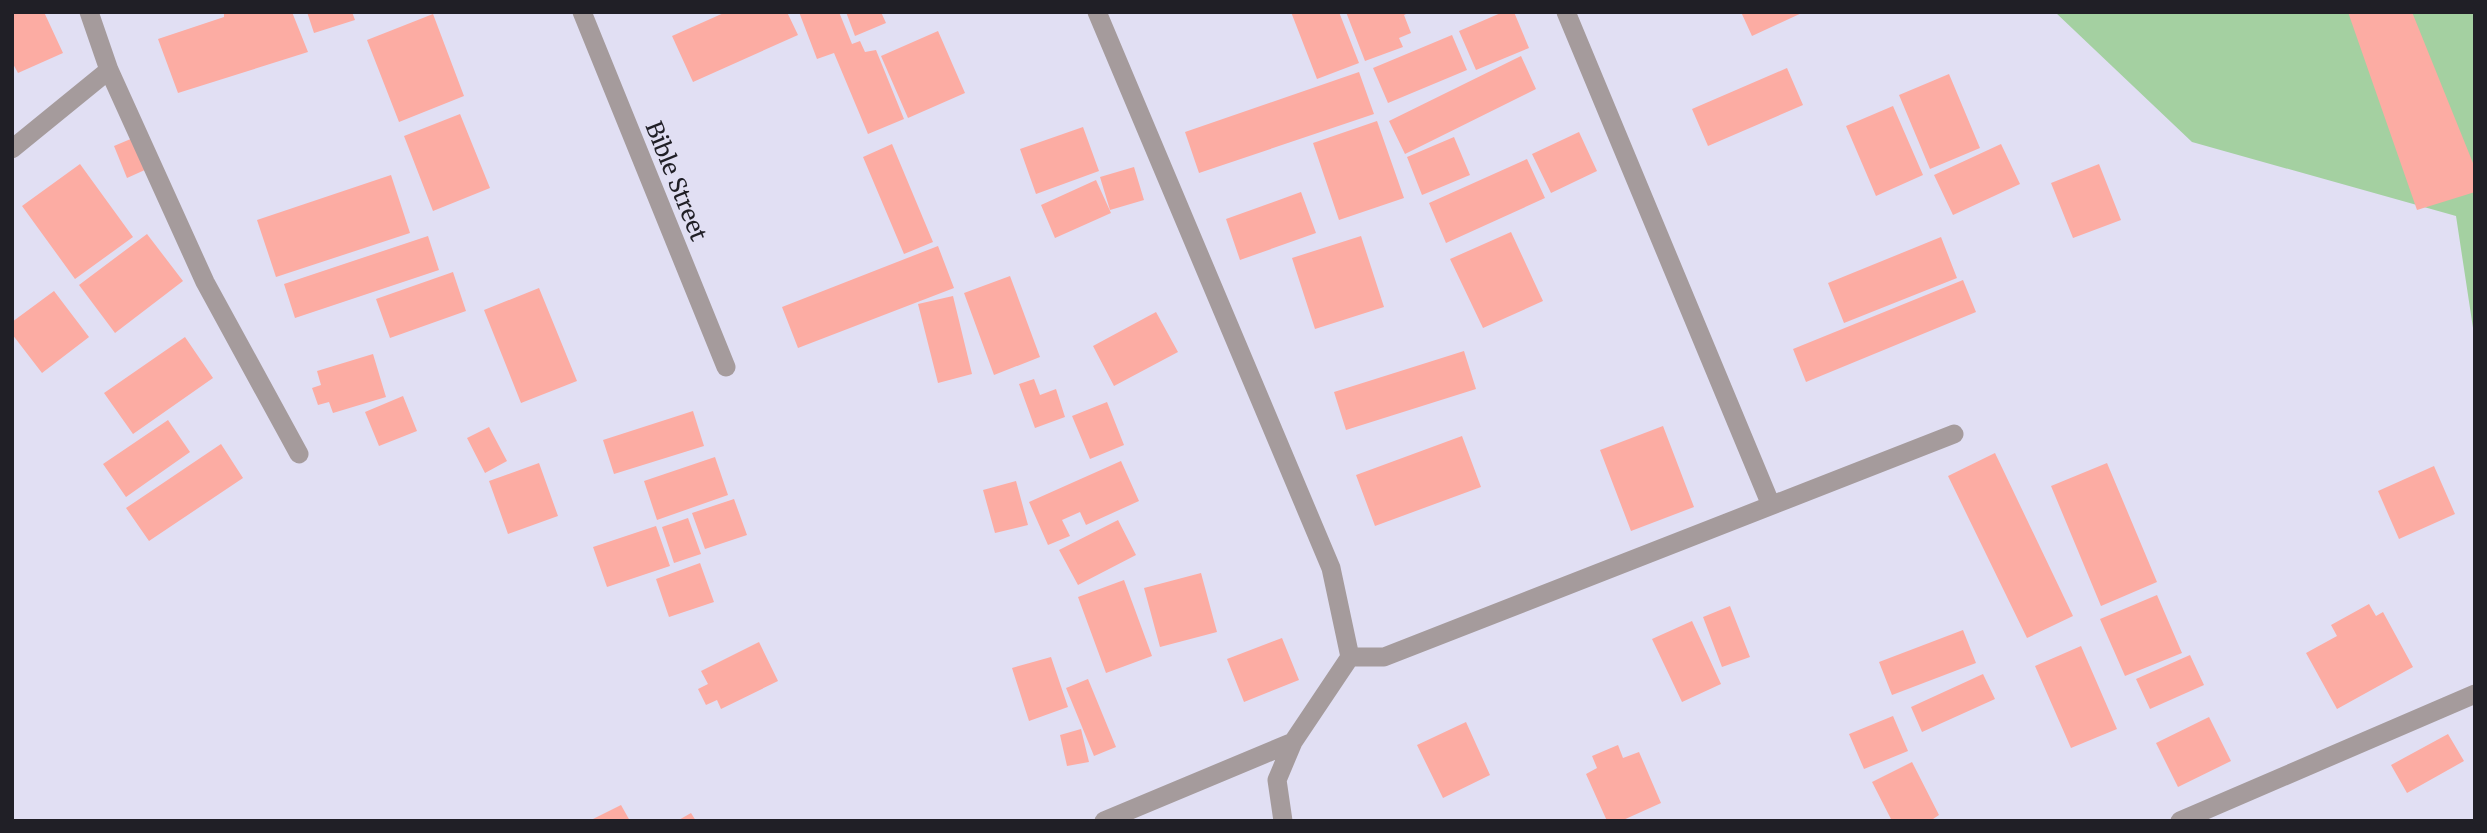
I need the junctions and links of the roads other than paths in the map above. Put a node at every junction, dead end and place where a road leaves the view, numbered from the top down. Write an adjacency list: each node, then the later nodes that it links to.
1 (89, 12): 5 (street)
2 (582, 12): 7 (street, Bible Street)
3 (1097, 12): 11 (street)
4 (1566, 12): 10 (street)
5 (109, 70): 6 (street); 9 (street)
6 (12, 149)
7 (726, 367)
8 (1954, 434): 10 (street)
9 (299, 454)
10 (1770, 505): 11 (street)
11 (1350, 657): 13 (street)
12 (2475, 694): 16 (street)
13 (1293, 742): 14 (street); 15 (street)
14 (1104, 821)
15 (1283, 821)
16 (2179, 821)

